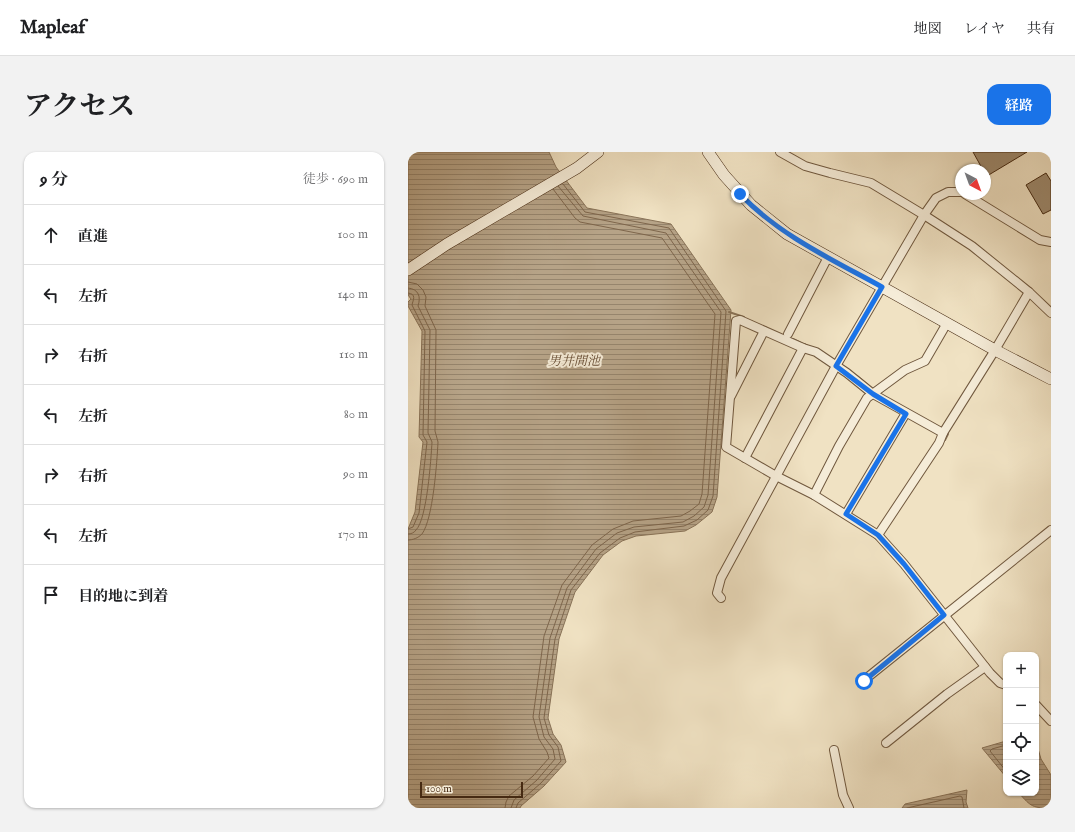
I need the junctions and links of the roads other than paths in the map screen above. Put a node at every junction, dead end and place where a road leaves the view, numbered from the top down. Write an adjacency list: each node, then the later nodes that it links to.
1 (598, 152): 9 (street)
2 (708, 152): 8 (street)
3 (780, 152): 6 (street)
4 (955, 192): 6 (street)
5 (975, 200): 7 (street)
6 (924, 214): 10 (street); 11 (street)
7 (1051, 242)
8 (828, 257): 10 (street); 15 (street)
9 (408, 270)
10 (882, 287): 13 (street); 18 (street)
11 (1029, 292): 12 (street); 17 (street)
12 (1051, 313)
13 (947, 323): 17 (street); 20 (street)
14 (764, 331): 16 (street); 21 (street); 21 (street)
15 (788, 334)
16 (803, 348): 18 (street); 24 (street)
17 (995, 350): 19 (street); 23 (street)
18 (836, 366): 20 (street); 25 (street)
19 (1051, 379)
20 (873, 394): 22 (street); 26 (street)
21 (729, 399): 24 (street)
22 (906, 414): 23 (street); 27 (street)
23 (943, 433): 29 (street)
24 (745, 458): 25 (street)
25 (776, 476): 26 (street); 30 (street)
26 (814, 494): 27 (street)
27 (846, 514): 29 (street)
28 (1051, 530): 31 (street)
29 (878, 535): 31 (street)
30 (721, 598)
31 (944, 615): 32 (street); 33 (street)
32 (985, 667): 34 (street); 37 (street)
33 (864, 681)
34 (1003, 684)
35 (1039, 708): 36 (street)
36 (1051, 721)
37 (886, 743)
38 (834, 750): 39 (street)
39 (849, 808)

